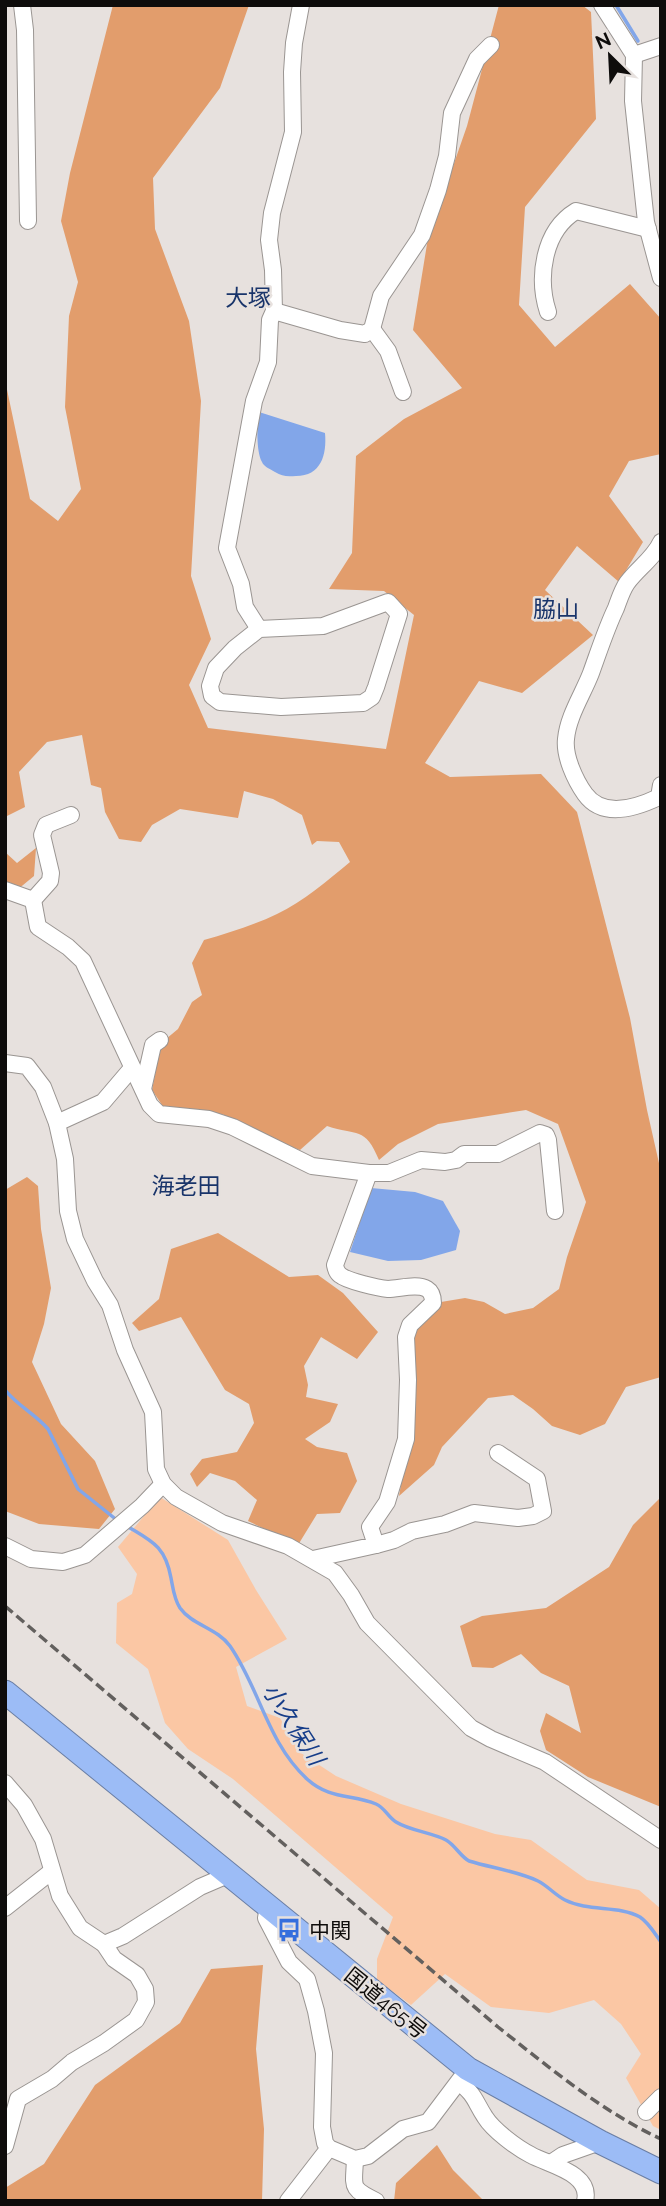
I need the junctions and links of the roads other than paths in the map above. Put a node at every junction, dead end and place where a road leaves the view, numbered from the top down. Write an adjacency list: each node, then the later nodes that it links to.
1 (22, 5): 7 (street)
2 (301, 5): 10 (street)
3 (602, 5): 6 (street)
4 (491, 45): 12 (street)
5 (661, 46): 6 (street)
6 (634, 55): 8 (street)
7 (27, 220)
8 (648, 229): 9 (street); 11 (street)
9 (661, 278)
10 (275, 311): 12 (street); 15 (street)
11 (548, 312)
12 (372, 329): 13 (street)
13 (403, 392)
14 (661, 541): 16 (street)
15 (259, 629): 15 (street)
16 (661, 785)
17 (71, 815): 19 (street)
18 (5, 890): 19 (street)
19 (33, 900): 22 (street)
20 (160, 1040): 23 (street)
21 (5, 1063): 24 (street)
22 (132, 1068): 23 (street); 24 (street)
23 (143, 1089): 25 (street)
24 (57, 1123): 28 (street)
25 (369, 1173): 26 (street); 29 (street)
26 (555, 1211)
27 (498, 1453): 29 (street)
28 (163, 1485): 30 (street); 31 (street)
29 (376, 1545): 31 (street)
30 (5, 1546)
31 (313, 1559): 34 (street)
32 (5, 1692): 36 (highway, 国道465号)
33 (5, 1783): 35 (street)
34 (661, 1840)
35 (52, 1871): 38 (street); 39 (street)
36 (228, 1875): 37 (highway, 国道465号); 39 (street)
37 (268, 1906): 40 (highway, 国道465号); 45 (street)
38 (5, 1908)
39 (104, 1944): 44 (street)
40 (463, 2076): 43 (highway, 国道465号); 46 (street); 47 (street)
41 (661, 2097): 42 (street)
42 (646, 2112)
43 (600, 2142): 47 (street); 48 (highway, 国道465号)
44 (5, 2146)
45 (329, 2148): 46 (street); 49 (street)
46 (355, 2159): 50 (street)
47 (551, 2163): 51 (street)
48 (661, 2172)
49 (288, 2201)
50 (376, 2201)
51 (585, 2201)

